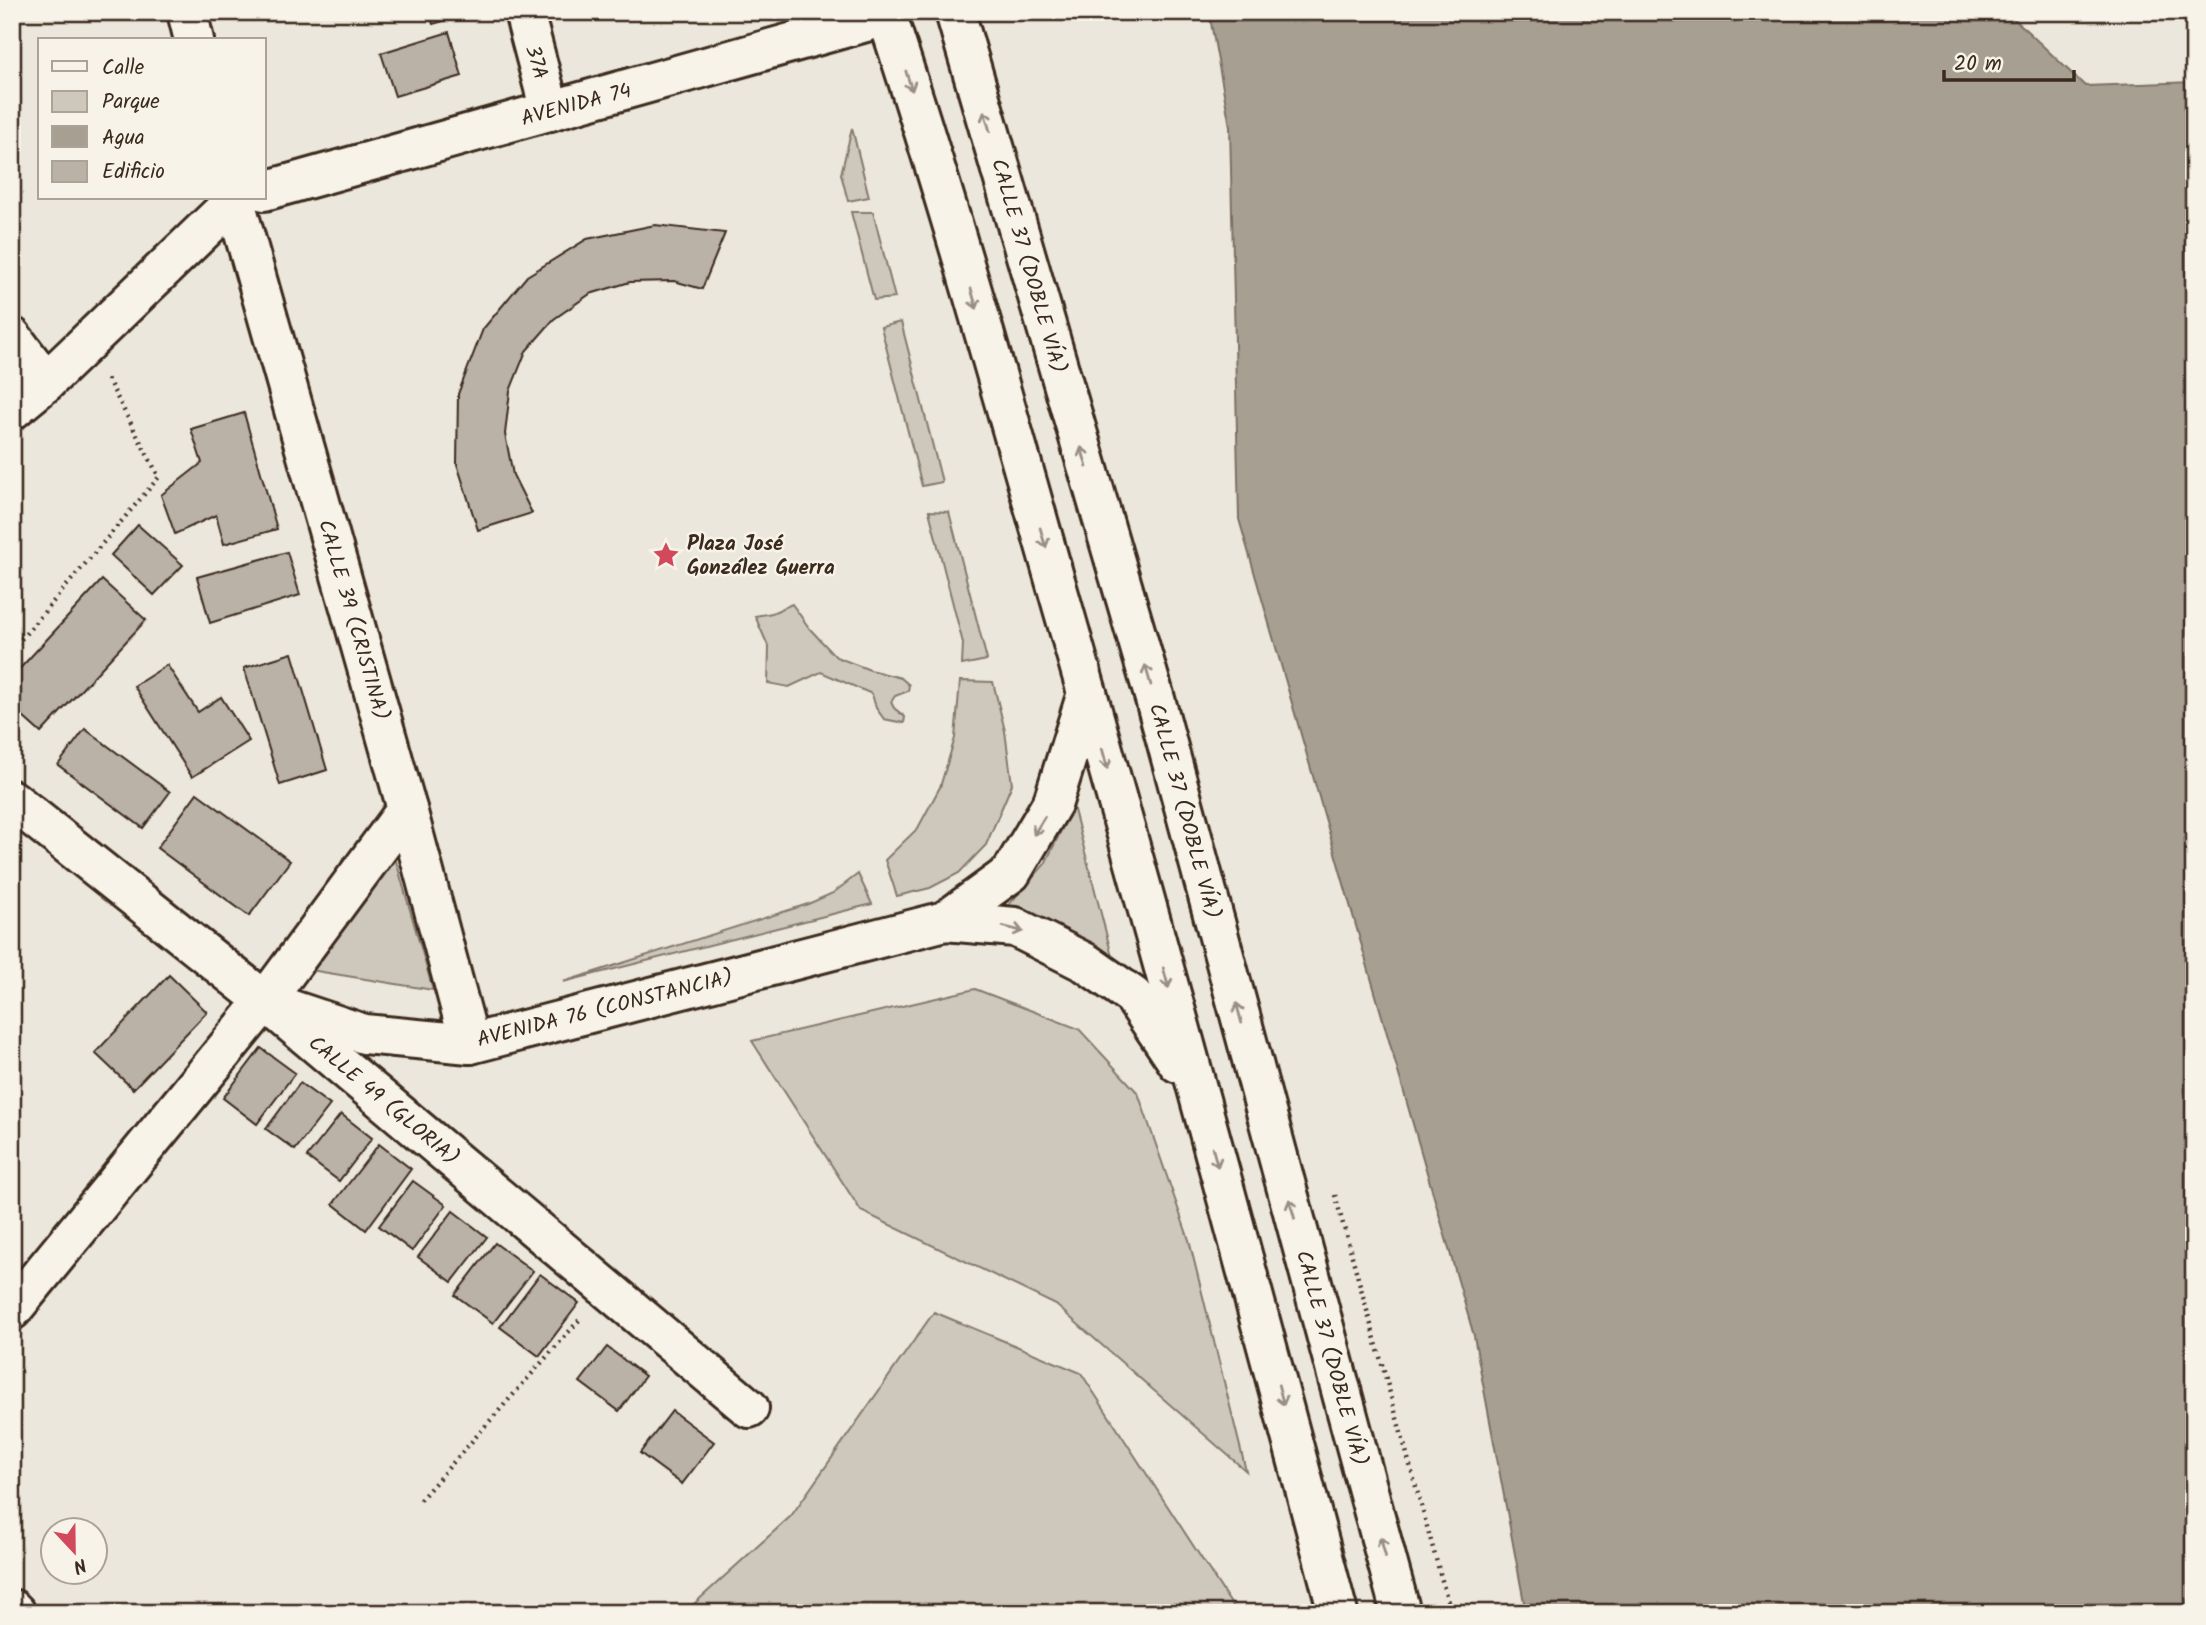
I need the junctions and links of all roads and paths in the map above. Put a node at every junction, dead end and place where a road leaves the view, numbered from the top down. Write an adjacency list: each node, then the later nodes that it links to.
1 (187, 12): 4 (main road)
2 (524, 12): 5 (main road, 37A)
3 (955, 12): 28 (main road, CALLE 37 (DOBLE VÍA), one-way to 3)
4 (194, 38)
5 (550, 111): 6 (main road, AVENIDA 74); 14 (main road, AVENIDA 74, one-way to 14)
6 (266, 190)
7 (239, 200): 10 (main road)
8 (244, 200): 16 (main road, CALLE 39 (CRISTINA))
9 (12, 337): 11 (main road)
10 (88, 341): 11 (main road); 13 (path)
11 (46, 382): 12 (main road)
12 (12, 410)
13 (12, 650)
14 (1087, 693): 17 (main road, one-way to 17); 20 (main road, one-way to 20)
15 (12, 800): 18 (main road, CALLE 49 (GLORIA))
16 (407, 809): 18 (main road); 19 (main road, CALLE 39 (CRISTINA))
17 (945, 921): 19 (main road, AVENIDA 76 (CONSTANCIA)); 20 (main road, one-way to 20)
18 (265, 1001): 19 (main road, AVENIDA 76 (CONSTANCIA)); 21 (main road, CALLE 49 (GLORIA)); 22 (main road)
19 (470, 1044)
20 (1197, 1091): 27 (main road, one-way to 27)
21 (607, 1288): 23 (main road, CALLE 49 (GLORIA)); 24 (path)
22 (12, 1310)
23 (749, 1408)
24 (419, 1500)
25 (12, 1609): 26 (main road)
26 (16, 1613)
27 (1338, 1613)
28 (1401, 1613)

